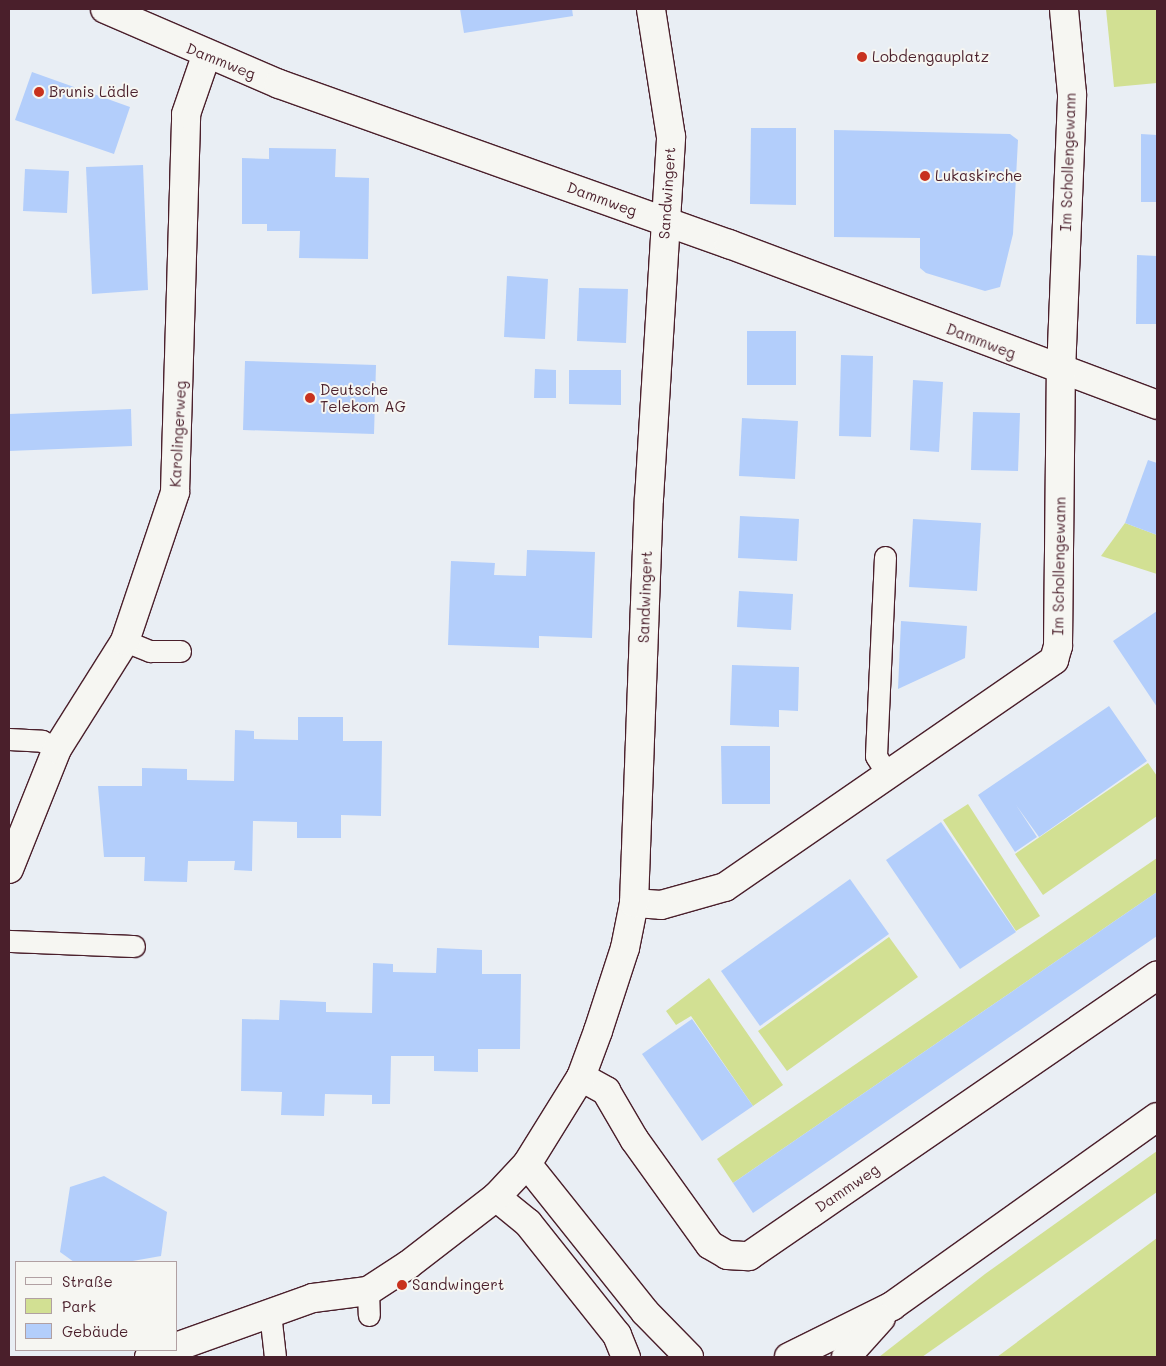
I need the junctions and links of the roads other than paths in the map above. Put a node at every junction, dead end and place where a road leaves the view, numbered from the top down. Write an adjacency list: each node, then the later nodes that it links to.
1 (105, 9): 4 (street, Dammweg)
2 (651, 9): 5 (street, Sandwingert)
3 (1064, 9): 6 (street, Im Schollengewann)
4 (206, 56): 5 (street, Dammweg); 9 (street, Karolingerweg)
5 (664, 223): 6 (street, Dammweg); 15 (street, Sandwingert)
6 (1061, 372): 7 (street, Dammweg); 13 (street, Im Schollengewann)
7 (1157, 405)
8 (885, 557): 13 (lane)
9 (125, 641): 10 (lane); 12 (street, Karolingerweg)
10 (180, 651)
11 (9, 739): 12 (lane)
12 (57, 749): 14 (street, Karolingerweg)
13 (888, 774): 15 (street, Im Schollengewann)
14 (9, 869)
15 (634, 903): 19 (street, Sandwingert)
16 (9, 941): 17 (lane)
17 (134, 946)
18 (1157, 976): 19 (street, Dammweg)
19 (581, 1077): 21 (street, Sandwingert)
20 (1157, 1117): 23 (street)
21 (527, 1164): 22 (street, Sandwingert); 30 (street)
22 (496, 1196): 24 (street, Sandwingert); 29 (street)
23 (892, 1306): 31 (street); 32 (street)
24 (270, 1313): 25 (street, Sandwingert); 28 (lane)
25 (178, 1347)
26 (167, 1351): 27 (street)
27 (149, 1357)
28 (275, 1357)
29 (626, 1357)
30 (689, 1357)
31 (789, 1357)
32 (846, 1357)

